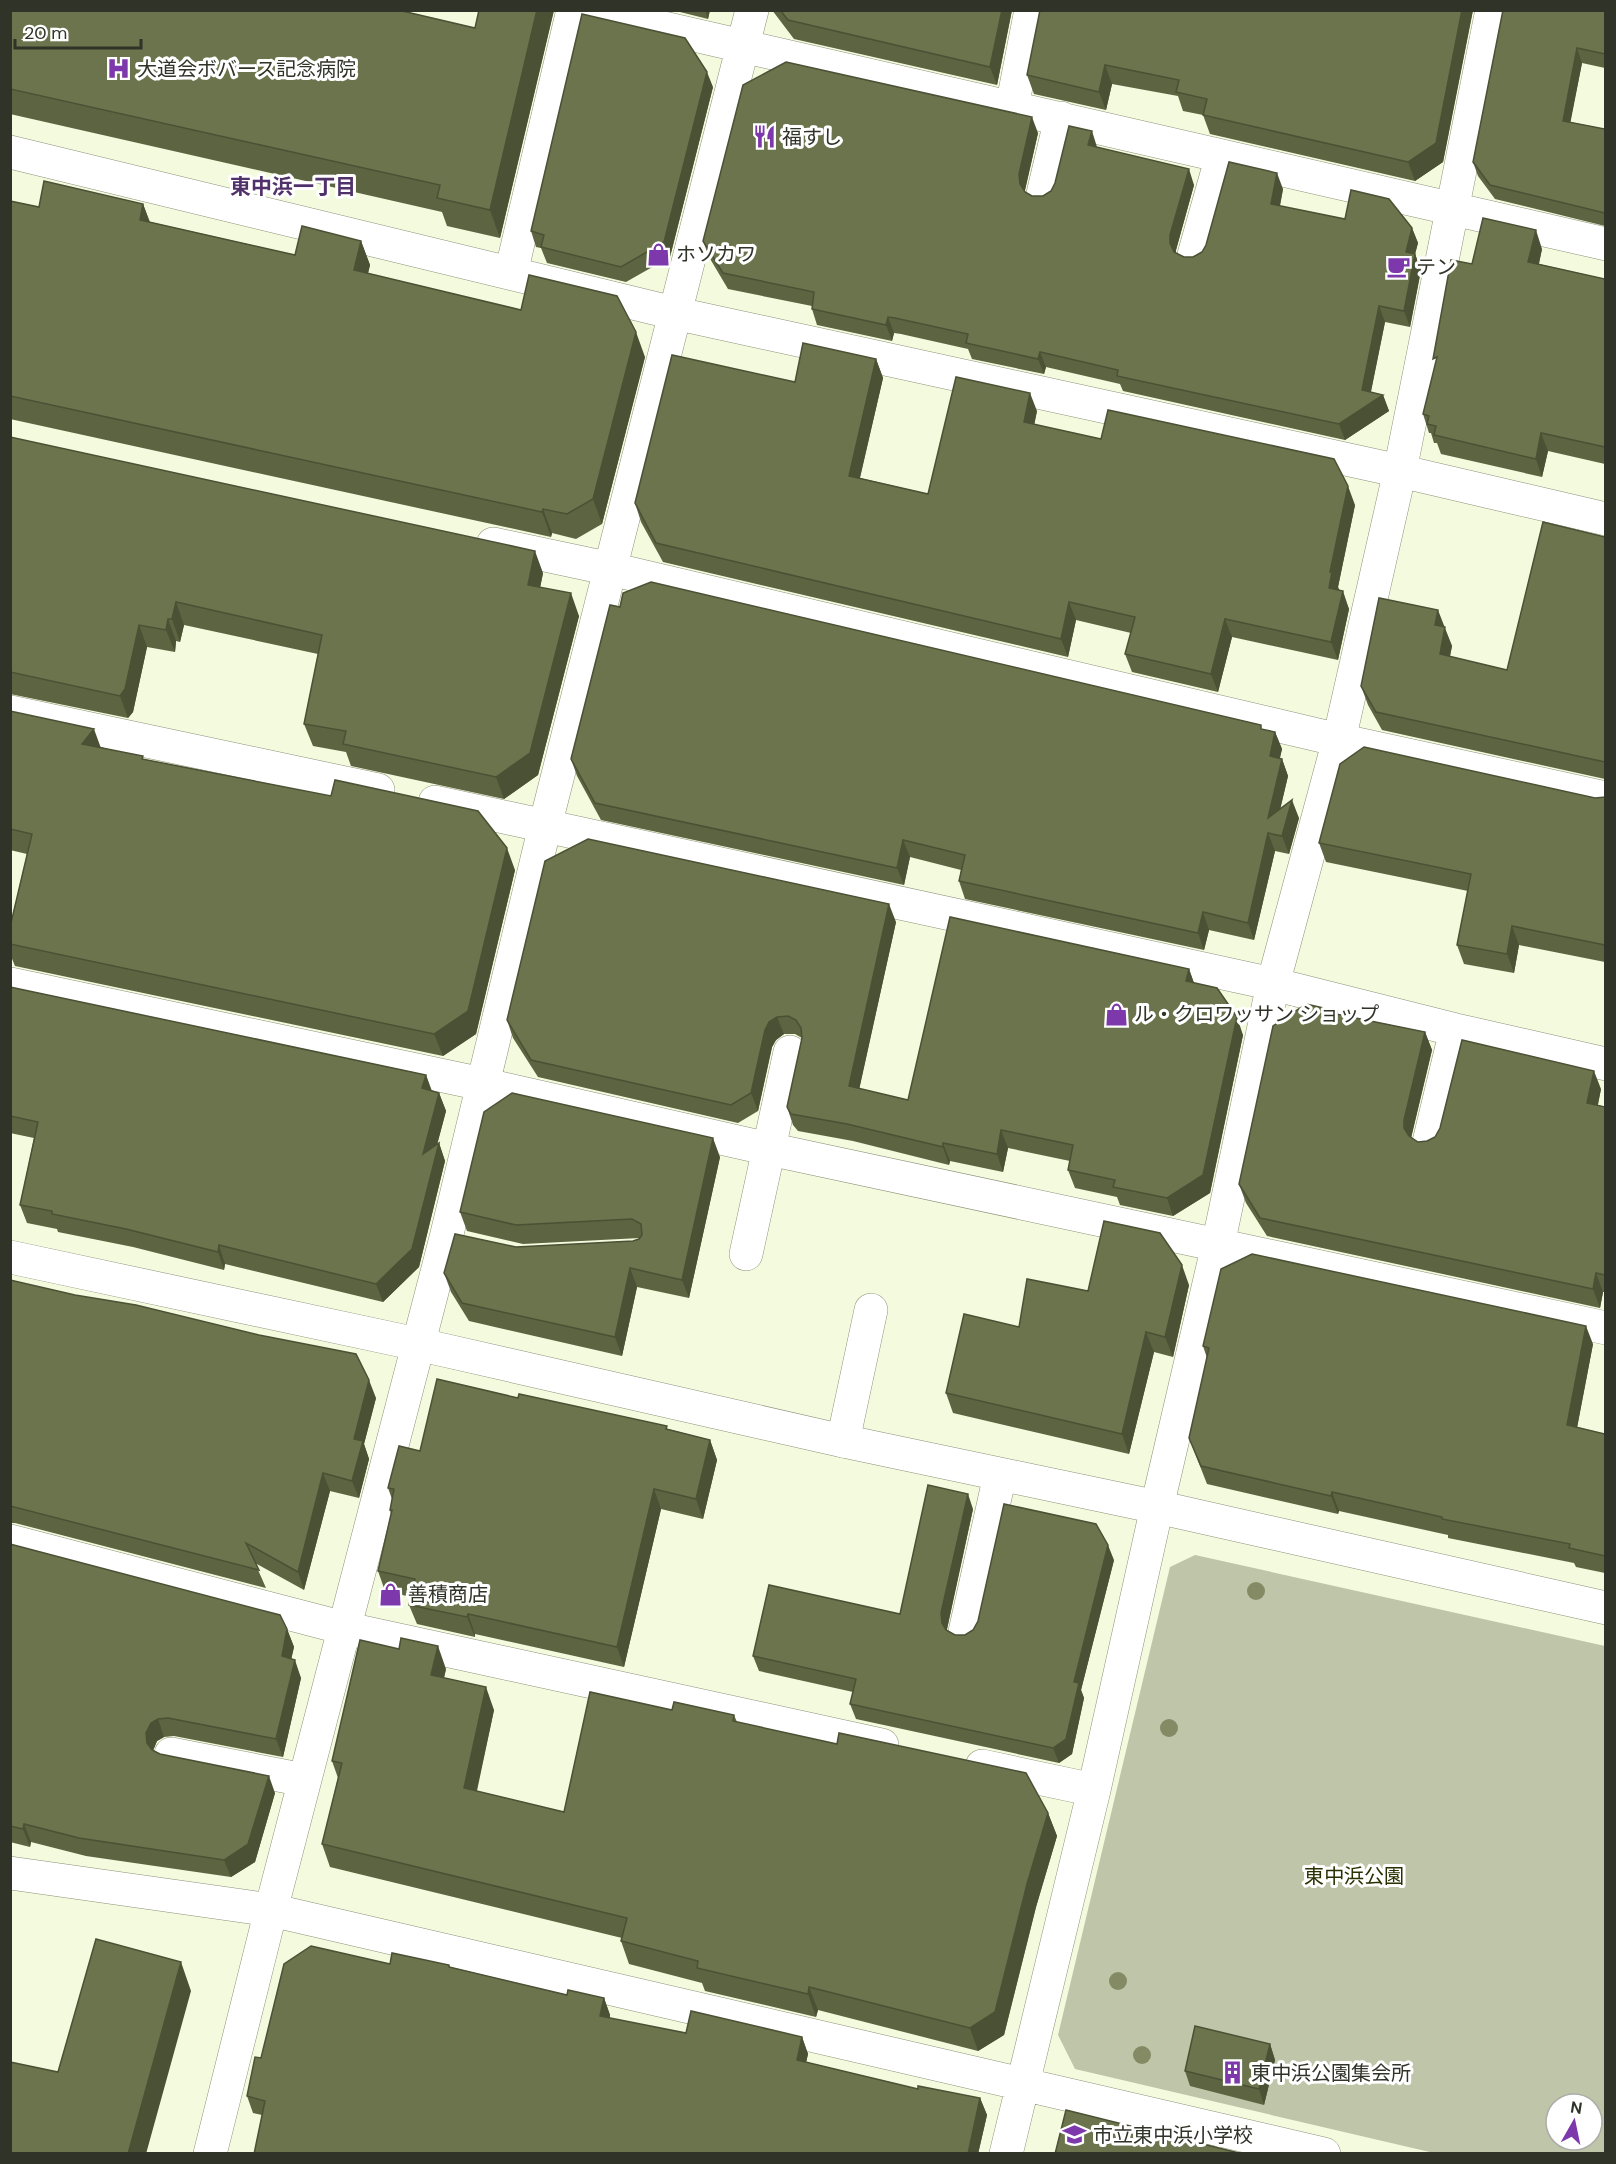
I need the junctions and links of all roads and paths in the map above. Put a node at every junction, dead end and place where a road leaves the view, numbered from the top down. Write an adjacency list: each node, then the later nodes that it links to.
1 (573, 10): 15 (street)
2 (585, 10): 6 (street)
3 (752, 10): 6 (street)
4 (1031, 10): 7 (street)
5 (1492, 10): 12 (street)
6 (742, 47): 7 (street); 16 (street)
7 (1012, 107): 8 (street)
8 (1061, 118): 10 (street); 11 (street)
9 (10, 152): 15 (street)
10 (1222, 156): 12 (street); 14 (street)
11 (1043, 194)
12 (1453, 209): 13 (street); 17 (street)
13 (1605, 244)
14 (1194, 255)
15 (511, 273): 16 (street)
16 (674, 313): 17 (street); 20 (street)
17 (1401, 471): 18 (street); 22 (street)
18 (1605, 519)
19 (460, 537): 20 (street)
20 (610, 569): 22 (street); 24 (street)
21 (10, 712): 24 (street)
22 (1339, 740): 23 (street); 26 (street)
23 (1605, 798)
24 (545, 826): 26 (street); 30 (street)
25 (10, 984): 30 (street)
26 (1273, 984): 27 (street); 33 (street)
27 (1456, 1030): 29 (street); 31 (street)
28 (790, 1052): 32 (street)
29 (1605, 1064)
30 (482, 1084): 32 (street); 38 (street)
31 (1429, 1142)
32 (769, 1149): 33 (street); 34 (street)
33 (1218, 1245): 37 (street); 41 (street)
34 (746, 1254)
35 (10, 1257): 38 (street)
36 (871, 1310): 39 (street)
37 (1605, 1328)
38 (417, 1344): 39 (street); 44 (street)
39 (843, 1442): 40 (street)
40 (1000, 1475): 41 (street); 45 (street)
41 (1156, 1507): 43 (street); 50 (street)
42 (10, 1541): 44 (street)
43 (1605, 1608)
44 (344, 1629): 46 (street); 49 (street)
45 (965, 1632)
46 (907, 1750)
47 (171, 1754): 49 (street)
48 (953, 1760): 50 (street)
49 (304, 1780): 52 (street)
50 (1094, 1790): 53 (street)
51 (10, 1873): 52 (street)
52 (270, 1910): 53 (street); 54 (street)
53 (1023, 2085): 55 (street); 56 (street)
54 (210, 2154)
55 (1006, 2154)
56 (1324, 2154)

